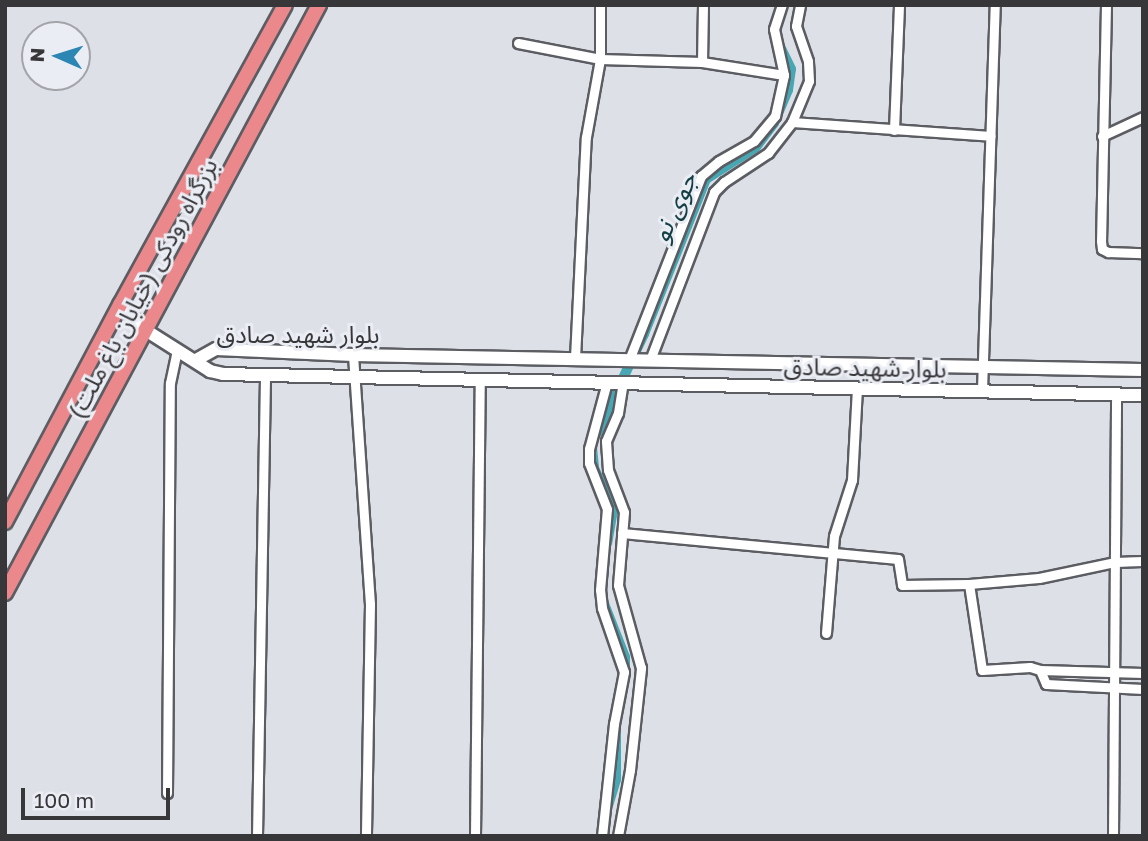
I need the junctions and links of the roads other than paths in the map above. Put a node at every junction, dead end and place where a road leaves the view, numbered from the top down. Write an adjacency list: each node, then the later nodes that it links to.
1 (285, 5): 20 (highway, بزرگراه رودکی (خیابان باغ ملت))
2 (319, 5): 21 (highway, بزرگراه رودکی (خیابان باغ ملت))
3 (600, 5): 11 (street)
4 (703, 5): 12 (street)
5 (782, 5): 13 (street)
6 (800, 5): 15 (street)
7 (899, 5): 16 (street)
8 (995, 5): 17 (street)
9 (1106, 5): 18 (street)
10 (519, 43): 11 (street)
11 (600, 59): 12 (street); 24 (street)
12 (702, 62): 13 (street)
13 (784, 75): 26 (street)
14 (1143, 117): 18 (street)
15 (792, 122): 16 (street); 27 (street)
16 (894, 130): 17 (street)
17 (991, 136): 28 (street)
18 (1102, 136): 19 (street)
19 (1143, 253)
20 (120, 304): 21 (main road); 39 (highway, بزرگراه رودکی (خیابان باغ ملت))
21 (147, 331): 22 (main road); 45 (highway, بزرگراه رودکی (خیابان باغ ملت))
22 (177, 349): 25 (main road); 52 (street)
23 (353, 355): 24 (main road, بلوار شهید صادق); 25 (main road, بلوار شهید صادق); 31 (street)
24 (575, 358): 26 (main road, بلوار شهید صادق)
25 (196, 360): 30 (main road, بلوار شهید صادق)
26 (629, 360): 27 (main road, بلوار شهید صادق)
27 (650, 360): 28 (main road, بلوار شهید صادق)
28 (983, 367): 29 (main road, بلوار شهید صادق); 36 (street)
29 (1143, 370)
30 (265, 373): 31 (main road, بلوار شهید صادق); 53 (street)
31 (353, 377): 32 (main road, بلوار شهید صادق); 54 (street)
32 (480, 379): 33 (main road, بلوار شهید صادق); 55 (street)
33 (607, 383): 34 (main road, بلوار شهید صادق); 56 (street)
34 (623, 383): 35 (main road, بلوار شهید صادق); 40 (street)
35 (857, 388): 36 (main road, بلوار شهید صادق); 41 (street)
36 (982, 390): 37 (main road, بلوار شهید صادق)
37 (1116, 395): 38 (main road, بلوار شهید صادق); 43 (street)
38 (1143, 395)
39 (5, 522)
40 (622, 533): 41 (street); 57 (street)
41 (832, 555): 44 (street); 46 (street)
42 (1143, 561): 43 (street)
43 (1115, 562): 44 (street); 48 (street)
44 (969, 584): 47 (street)
45 (5, 593)
46 (826, 633)
47 (1040, 670): 48 (street); 50 (street)
48 (1115, 672): 49 (street); 50 (street)
49 (1143, 673)
50 (1114, 688): 51 (street); 58 (street)
51 (1143, 689)
52 (167, 793)
53 (257, 836)
54 (366, 836)
55 (475, 836)
56 (602, 836)
57 (618, 836)
58 (1113, 836)

